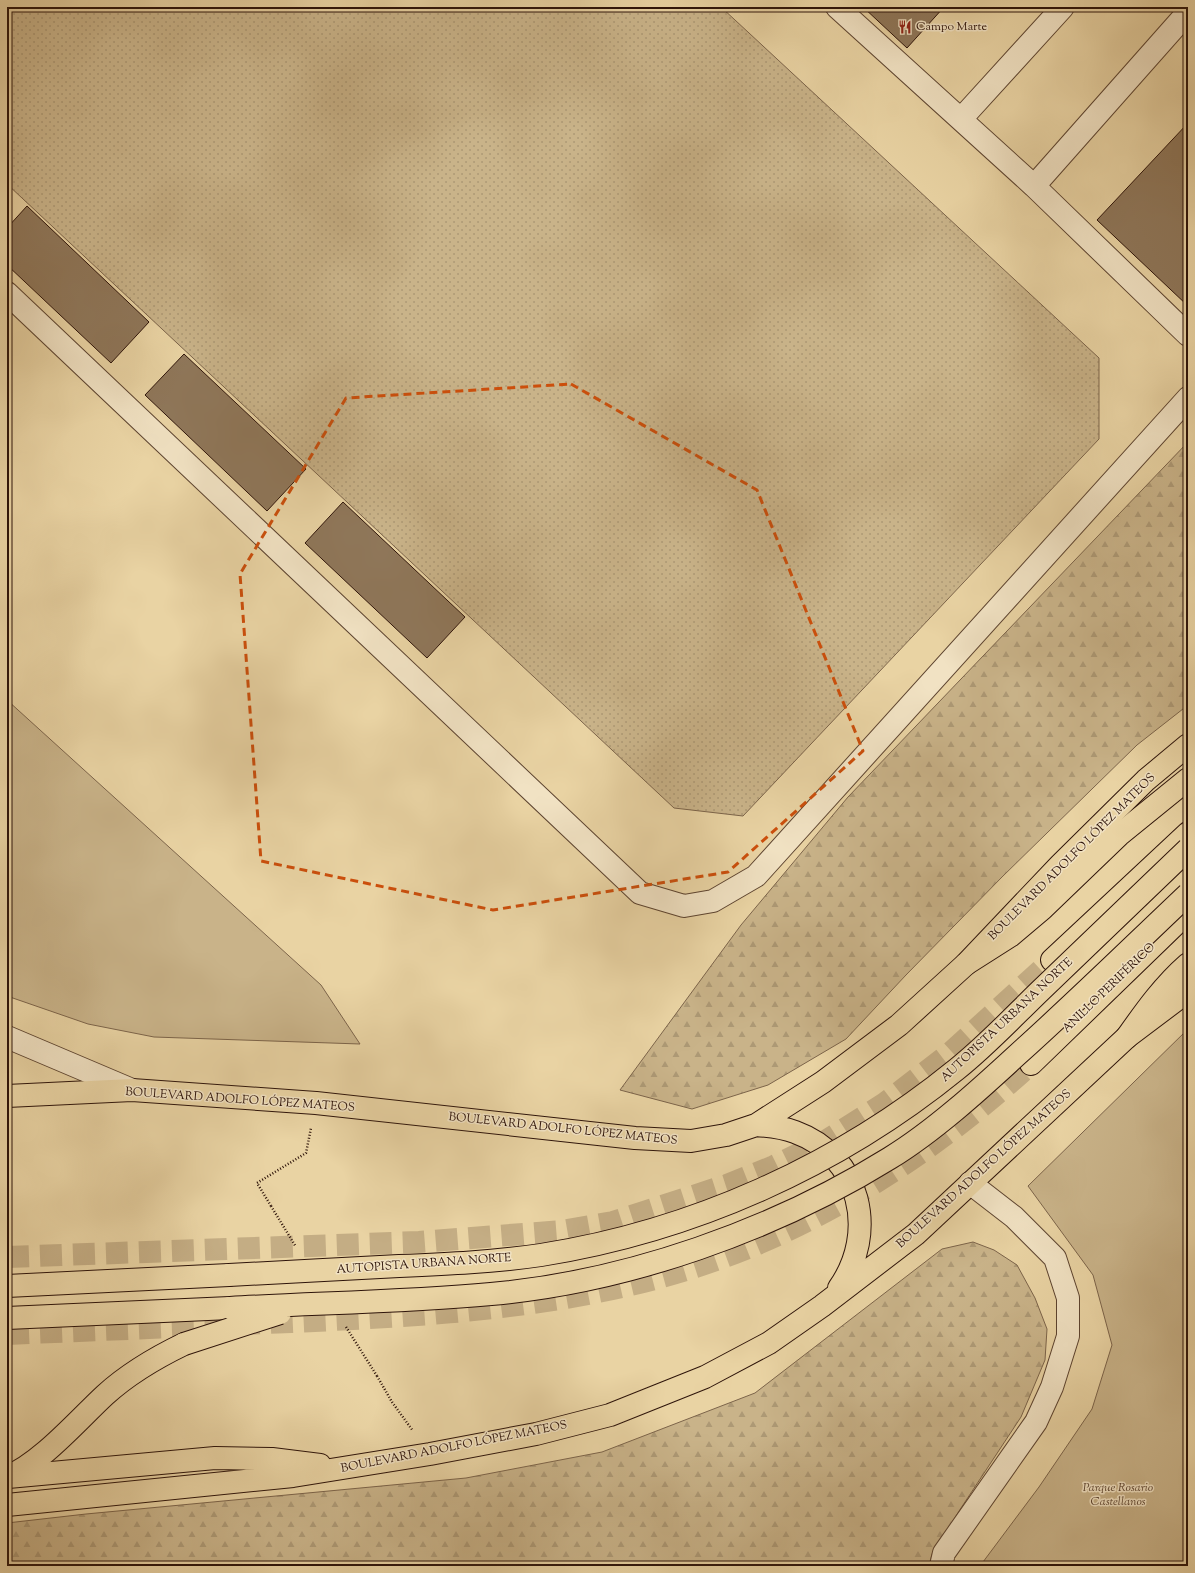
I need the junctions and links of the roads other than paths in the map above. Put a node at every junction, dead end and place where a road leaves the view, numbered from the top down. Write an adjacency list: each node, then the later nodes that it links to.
1 (837, 7): 4 (street)
2 (1063, 7): 4 (street)
3 (1188, 12): 5 (street)
4 (961, 119): 5 (street)
5 (1034, 186): 7 (street)
6 (7, 293): 8 (street)
7 (1188, 335)
8 (1188, 398)
9 (1188, 745): 16 (main road, BOULEVARD ADOLFO LÓPEZ MATEOS)
10 (1188, 779): 16 (main road)
11 (1188, 833): 15 (main road)
12 (1188, 849): 26 (main road, AUTOPISTA URBANA NORTE, bridge)
13 (1188, 894): 27 (main road, bridge)
14 (1188, 912): 21 (main road, ANILLO PERIFÉRICO)
15 (1052, 960)
16 (966, 964): 24 (main road, BOULEVARD ADOLFO LÓPEZ MATEOS)
17 (1188, 964): 19 (main road)
18 (1188, 991): 19 (main road, BOULEVARD ADOLFO LÓPEZ MATEOS)
19 (1127, 1036): 25 (main road, BOULEVARD ADOLFO LÓPEZ MATEOS)
20 (7, 1037): 22 (street)
21 (1031, 1064)
22 (132, 1090): 23 (main road, BOULEVARD ADOLFO LÓPEZ MATEOS); 24 (main road, BOULEVARD ADOLFO LÓPEZ MATEOS)
23 (7, 1096)
24 (756, 1126): 28 (main road)
25 (970, 1183): 28 (main road, BOULEVARD ADOLFO LÓPEZ MATEOS); 33 (street)
26 (7, 1286)
27 (306, 1304): 29 (main road, bridge); 31 (main road, bridge)
28 (822, 1306): 30 (main road, BOULEVARD ADOLFO LÓPEZ MATEOS)
29 (7, 1318)
30 (351, 1467): 31 (main road); 32 (main road, BOULEVARD ADOLFO LÓPEZ MATEOS)
31 (8, 1477)
32 (7, 1505)
33 (941, 1566)

